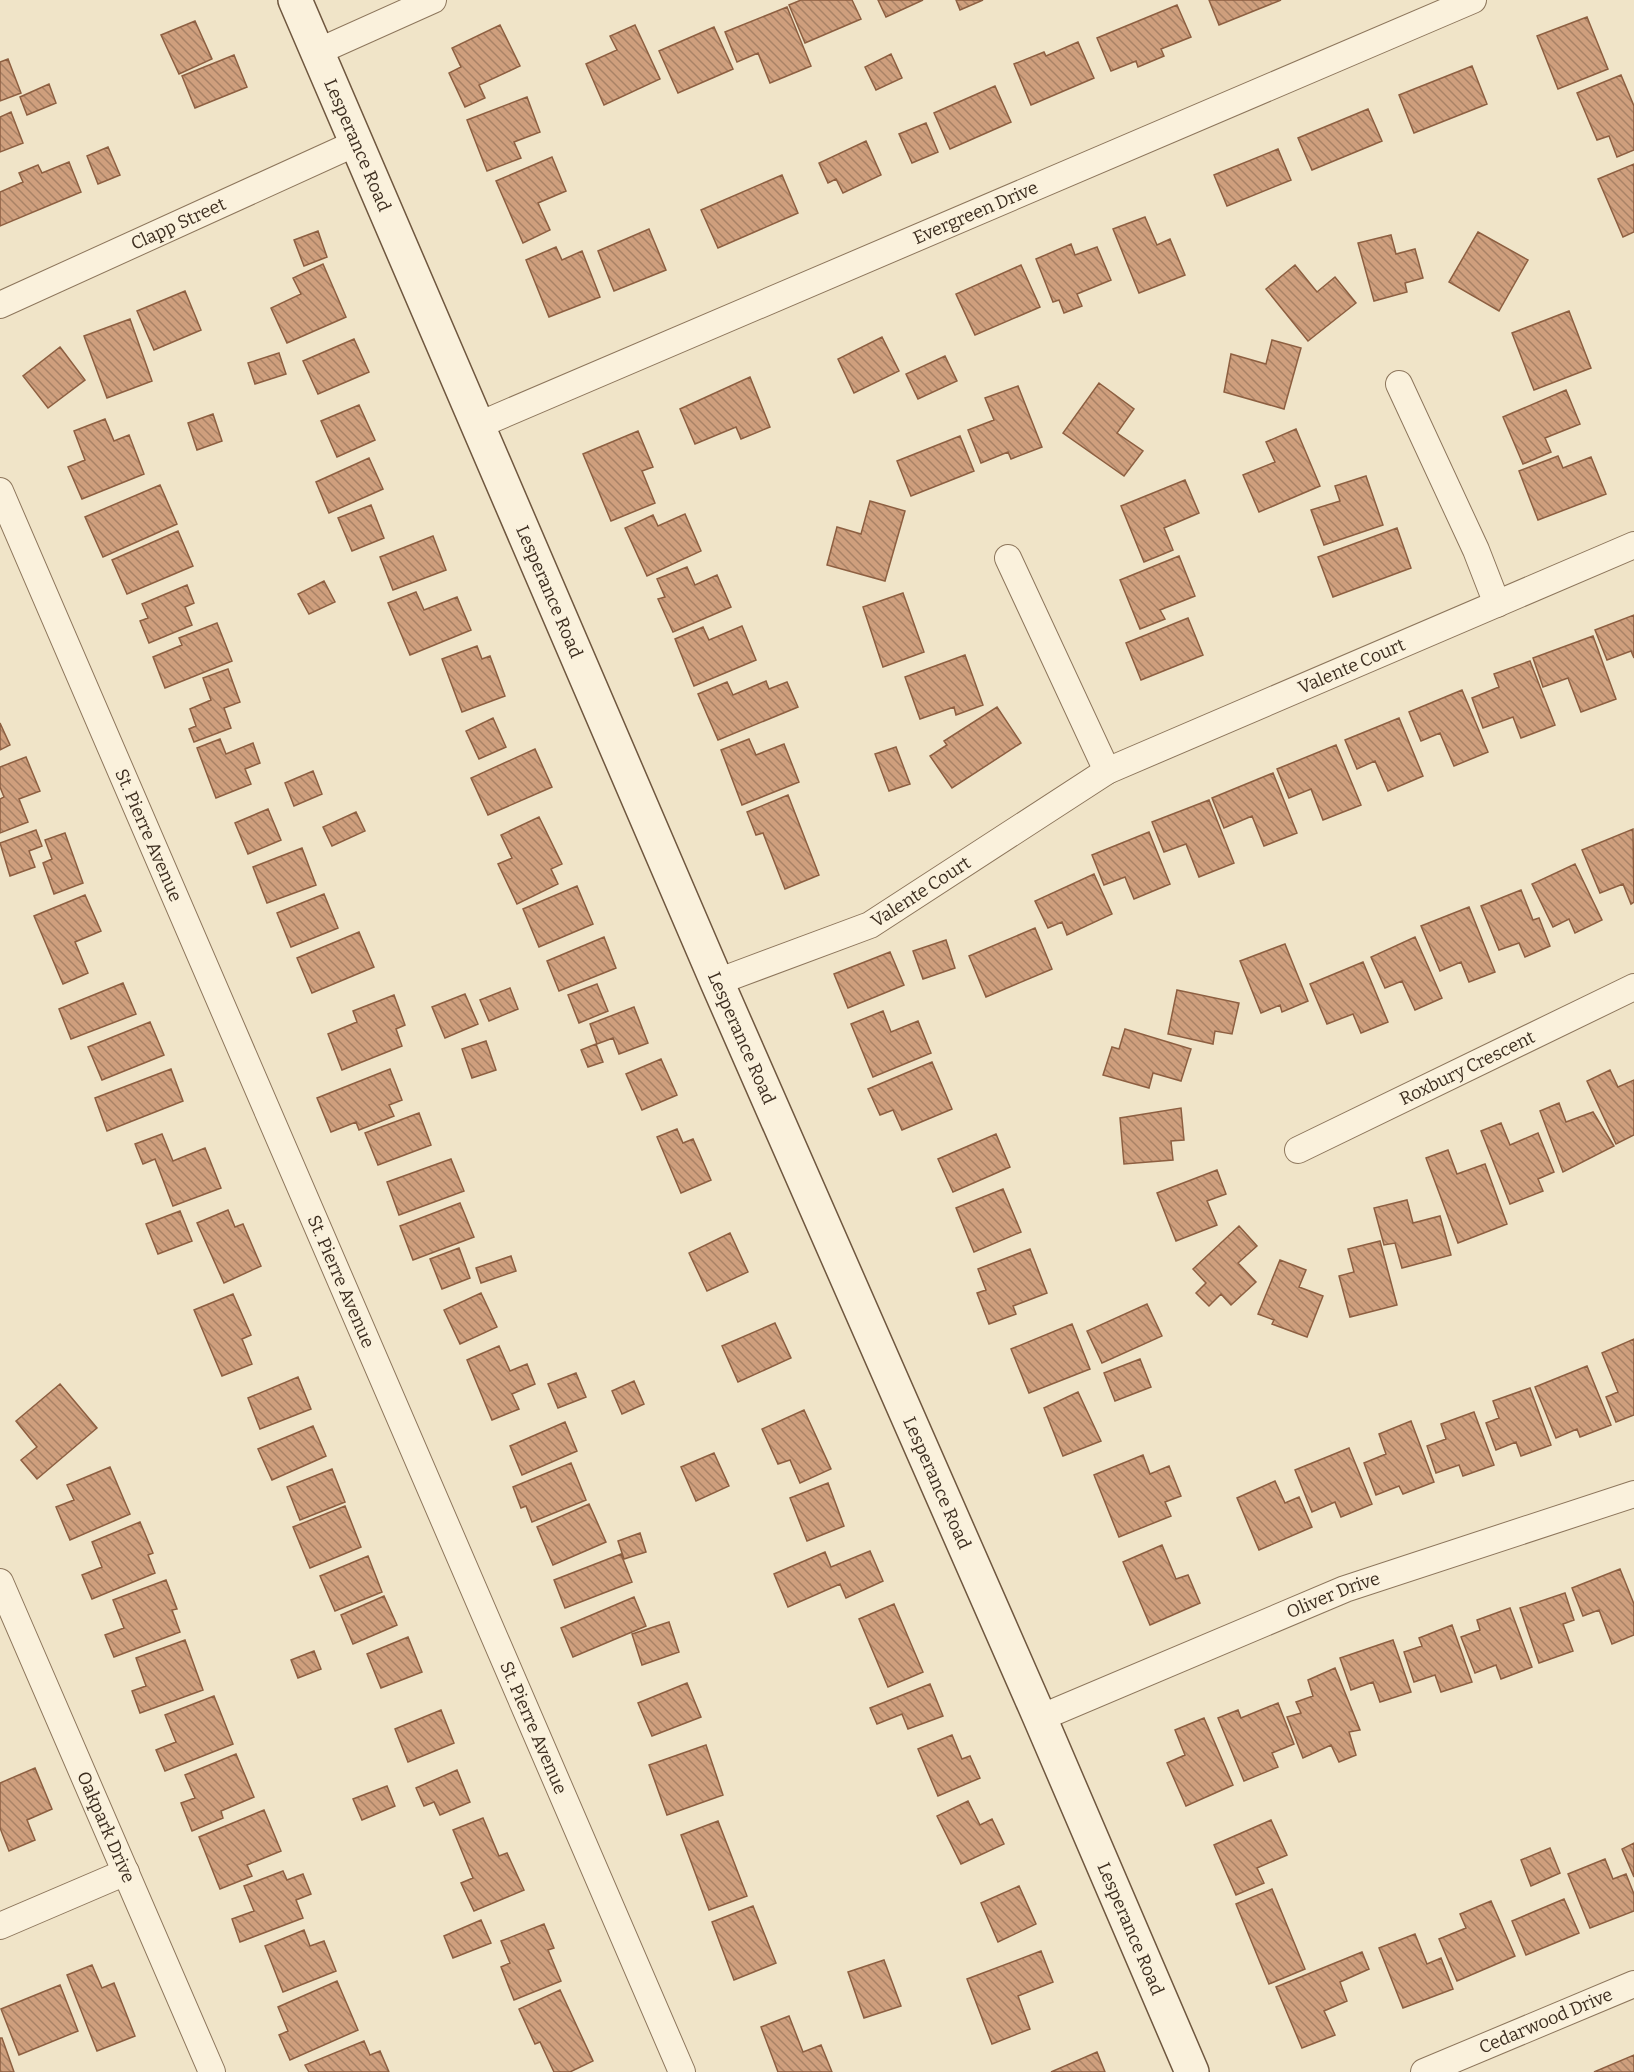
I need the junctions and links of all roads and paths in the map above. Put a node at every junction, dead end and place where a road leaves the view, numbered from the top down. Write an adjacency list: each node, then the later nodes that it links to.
1 (295, 0): 4 (main road, Lesperance Road)
2 (433, 0): 4 (street)
3 (1473, 0): 8 (street, Evergreen Drive)
4 (317, 52): 5 (main road, Lesperance Road)
5 (356, 143): 6 (street, Clapp Street); 8 (main road, Lesperance Road)
6 (0, 305)
7 (1399, 384): 12 (street)
8 (479, 425): 14 (main road, Lesperance Road)
9 (0, 491): 24 (street, St. Pierre Avenue)
10 (1634, 545): 12 (street, Valente Court)
11 (1008, 558): 13 (street)
12 (1497, 604): 13 (street, Valente Court)
13 (1107, 771): 14 (street, Valente Court)
14 (717, 982): 19 (main road, Lesperance Road)
15 (1634, 987): 16 (street, Roxbury Crescent)
16 (1298, 1150)
17 (1634, 1494): 19 (street, Oliver Drive)
18 (0, 1582): 20 (street, Oakpark Drive)
19 (1040, 1718): 25 (main road, Lesperance Road)
20 (126, 1872): 21 (street); 23 (street, Oakpark Drive)
21 (0, 1926)
22 (1634, 1984): 26 (street, Cedarwood Drive)
23 (212, 2072)
24 (682, 2072)
25 (1191, 2072)
26 (1424, 2072)

